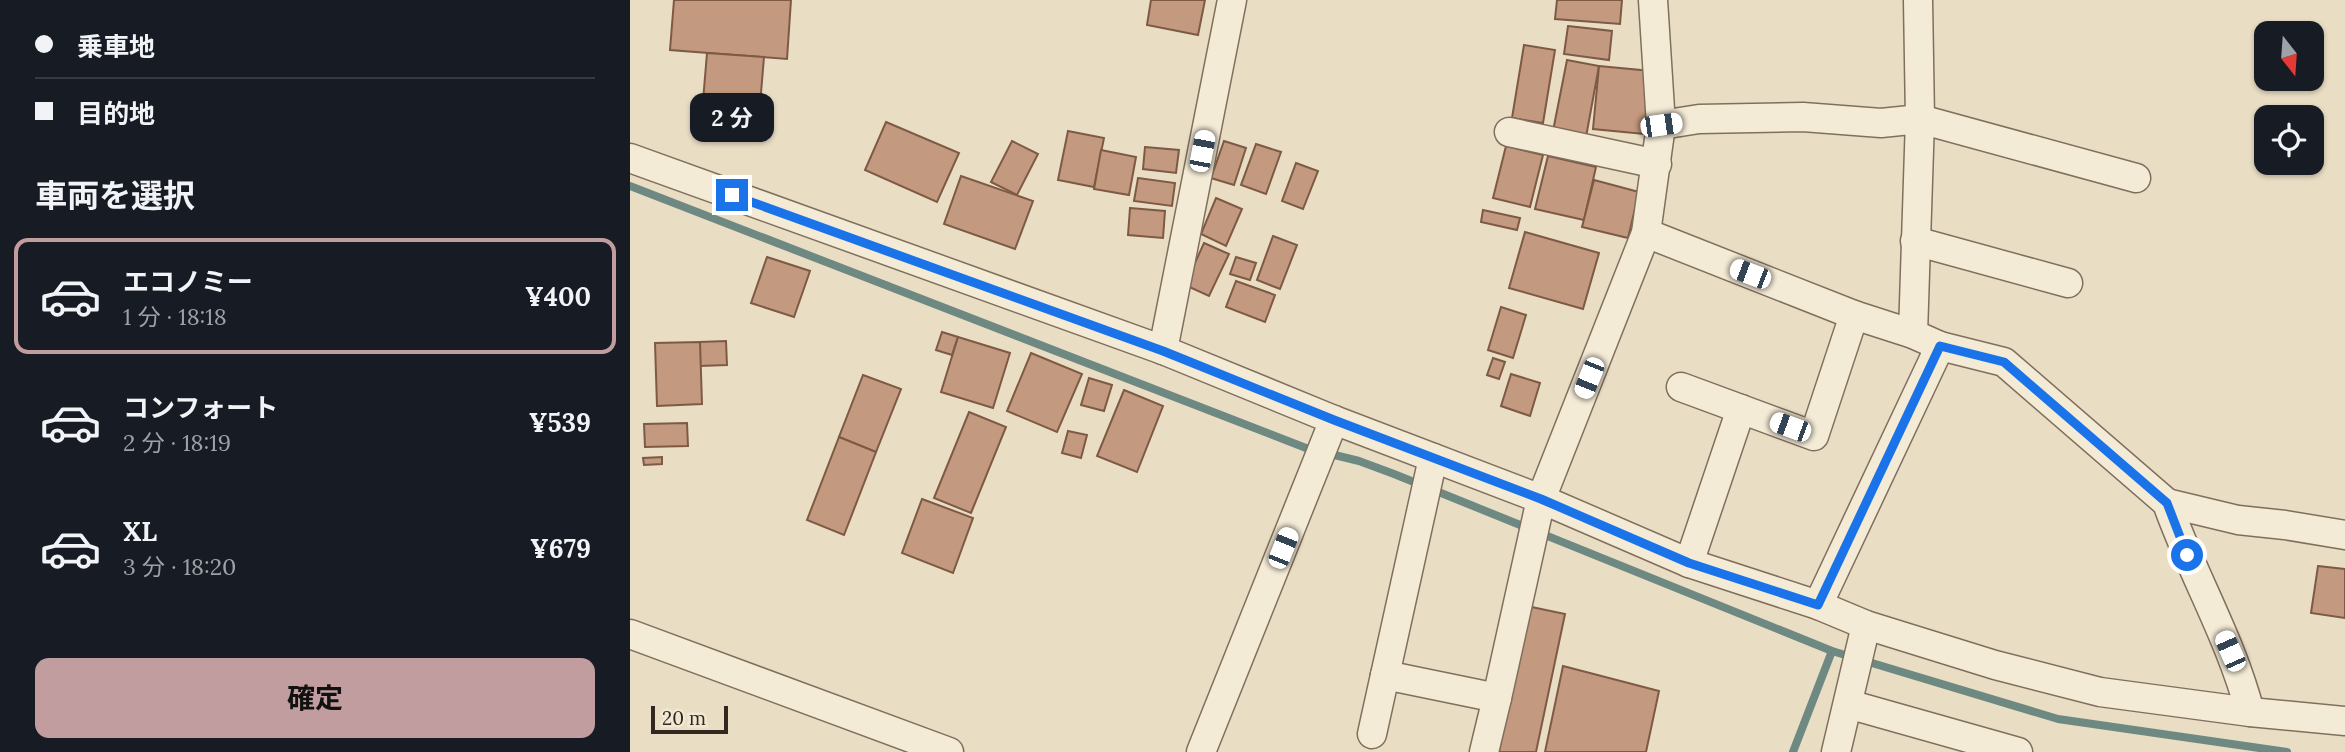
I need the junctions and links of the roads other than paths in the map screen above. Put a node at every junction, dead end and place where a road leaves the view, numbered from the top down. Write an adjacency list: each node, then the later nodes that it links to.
1 (1232, 0): 16 (street)
2 (1653, 0): 5 (street)
3 (1918, 0): 4 (street)
4 (1920, 119): 5 (street); 9 (street); 11 (street)
5 (1661, 125): 8 (street)
6 (1509, 132): 8 (street)
7 (630, 158): 16 (street)
8 (1657, 163): 10 (street)
9 (2136, 178)
10 (1646, 233): 13 (street); 21 (street)
11 (1915, 242): 12 (street); 14 (street)
12 (2068, 282)
13 (1854, 315): 14 (street); 18 (street)
14 (1913, 334): 15 (street)
15 (1940, 346): 22 (street); 25 (street)
16 (1163, 351): 19 (street)
17 (1681, 387): 18 (street)
18 (1741, 409): 24 (street)
19 (1334, 420): 20 (street); 35 (street)
20 (1433, 458): 21 (street); 28 (street)
21 (1541, 499): 24 (street); 29 (street)
22 (2167, 503): 23 (street); 31 (street)
23 (2345, 535)
24 (1689, 563): 25 (street)
25 (1818, 605): 26 (street)
26 (1866, 625): 30 (street); 31 (street)
27 (630, 634): 34 (street)
28 (1385, 675): 29 (street); 33 (street)
29 (1497, 698): 36 (street)
30 (1848, 704): 37 (street); 38 (street)
31 (2250, 712): 32 (street)
32 (2345, 721)
33 (1372, 734)
34 (949, 752)
35 (1201, 752)
36 (1484, 752)
37 (1836, 752)
38 (2018, 752)

